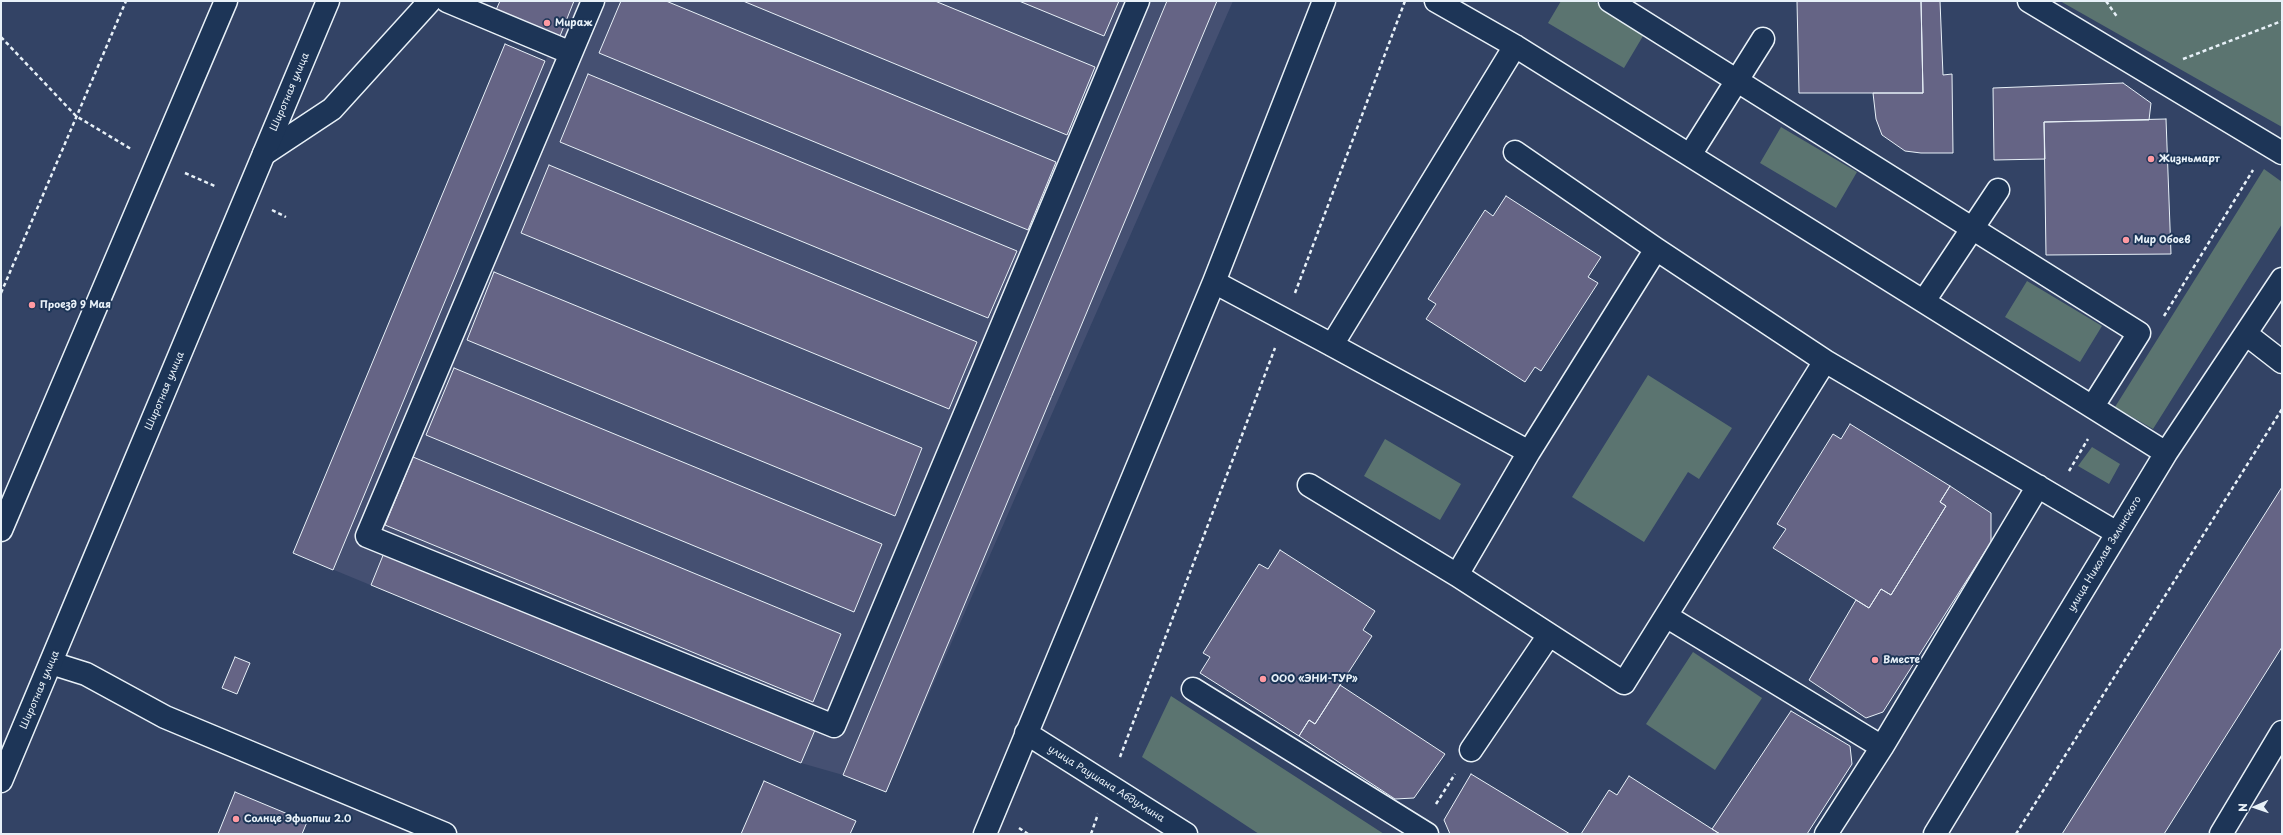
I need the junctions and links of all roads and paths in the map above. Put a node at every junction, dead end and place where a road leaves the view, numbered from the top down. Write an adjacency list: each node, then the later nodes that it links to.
1 (126, 1): 20 (path)
2 (226, 1): 43 (street)
3 (328, 1): 23 (street, Широтная улица)
4 (430, 1): 23 (street)
5 (447, 1): 17 (street)
6 (593, 1): 17 (street)
7 (1138, 1): 17 (street)
8 (1324, 1): 29 (street)
9 (1405, 1): 32 (path)
10 (1436, 1): 16 (street)
11 (1610, 1): 19 (street)
12 (2029, 1): 22 (street)
13 (2282, 21): 18 (path)
14 (1, 37): 20 (path)
15 (1763, 39): 19 (street)
16 (1515, 46): 24 (street); 34 (street)
17 (571, 53)
18 (2177, 62)
19 (1737, 81): 24 (street); 26 (street)
20 (76, 116): 30 (path)
21 (1515, 152): 27 (street)
22 (2282, 153)
23 (264, 154): 48 (street, Широтная улица)
24 (1690, 155): 31 (street)
25 (1998, 190): 26 (street)
26 (1972, 228): 31 (street); 37 (street)
27 (1656, 250): 35 (street); 39 (street)
28 (2282, 279): 33 (street, улица Николая Зелинского)
29 (1214, 282): 32 (street); 51 (street)
30 (1, 293)
31 (1924, 301): 37 (street)
32 (1285, 320): 34 (street); 55 (path)
33 (2246, 334): 36 (street); 40 (street, улица Николая Зелинского)
34 (1332, 345): 39 (street)
35 (1825, 361): 42 (street); 46 (street)
36 (2282, 362)
37 (2092, 406): 40 (street)
38 (2282, 409): 63 (path)
39 (1530, 452): 45 (street)
40 (2166, 453): 44 (street, улица Николая Зелинского)
41 (1309, 485): 45 (street)
42 (2038, 486): 44 (street); 52 (street)
43 (1, 530)
44 (2118, 533): 62 (street, улица Николая Зелинского)
45 (1458, 575): 47 (street)
46 (1666, 616): 47 (street); 52 (street)
47 (1549, 635): 53 (street)
48 (51, 662): 54 (street, Широтная улица); 57 (street)
49 (1193, 689): 56 (street)
50 (2282, 732): 64 (street)
51 (1026, 733): 55 (street, улица Раушана Абдуллина); 58 (street)
52 (1882, 747): 61 (street)
53 (1471, 750): 56 (path)
54 (1, 780)
55 (1109, 786): 59 (path); 60 (street, улица Раушана Абдуллина)
56 (1423, 832)
57 (445, 834)
58 (985, 834)
59 (1091, 834)
60 (1186, 834)
61 (1826, 834)
62 (1935, 834)
63 (2016, 834)
64 (2221, 834)

